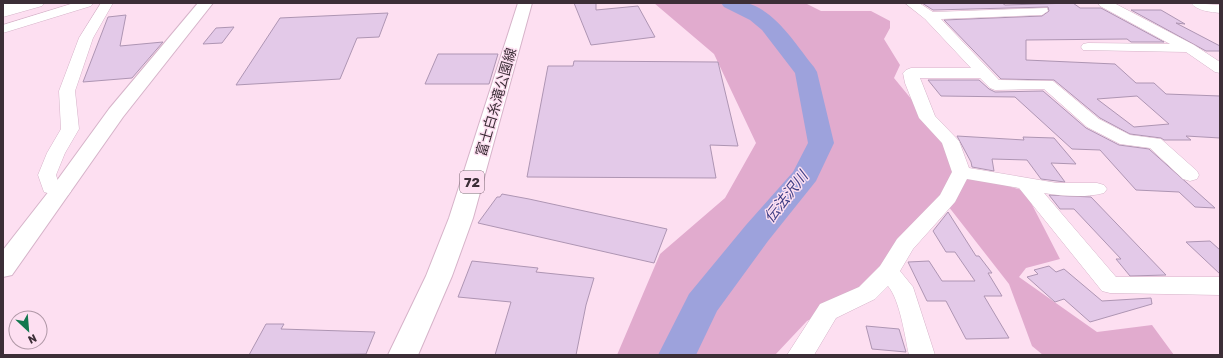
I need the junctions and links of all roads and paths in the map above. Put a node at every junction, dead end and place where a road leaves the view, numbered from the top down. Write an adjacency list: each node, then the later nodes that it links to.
1 (15, 3): 10 (main road)
2 (38, 3): 13 (street)
3 (87, 3): 15 (street)
4 (107, 3): 24 (street)
5 (206, 3): 24 (main road)
6 (525, 3): 28 (main road, 富士白糸滝公園線 / 72)
7 (911, 3): 14 (street)
8 (1104, 3): 17 (street)
9 (1197, 3): 11 (street)
10 (3, 6)
11 (1220, 9)
12 (1042, 12): 14 (street)
13 (3, 13)
14 (930, 16): 19 (street)
15 (3, 29)
16 (1088, 47): 17 (street)
17 (1189, 48): 18 (street)
18 (1220, 69)
19 (983, 73): 20 (street); 21 (street)
20 (961, 172): 22 (street); 26 (street)
21 (1190, 175)
22 (1026, 184): 23 (street); 27 (street)
23 (1097, 189)
24 (61, 191): 25 (main road)
25 (3, 268)
26 (888, 272): 29 (street); 30 (street)
27 (1220, 286)
28 (402, 355)
29 (800, 355)
30 (922, 355)

